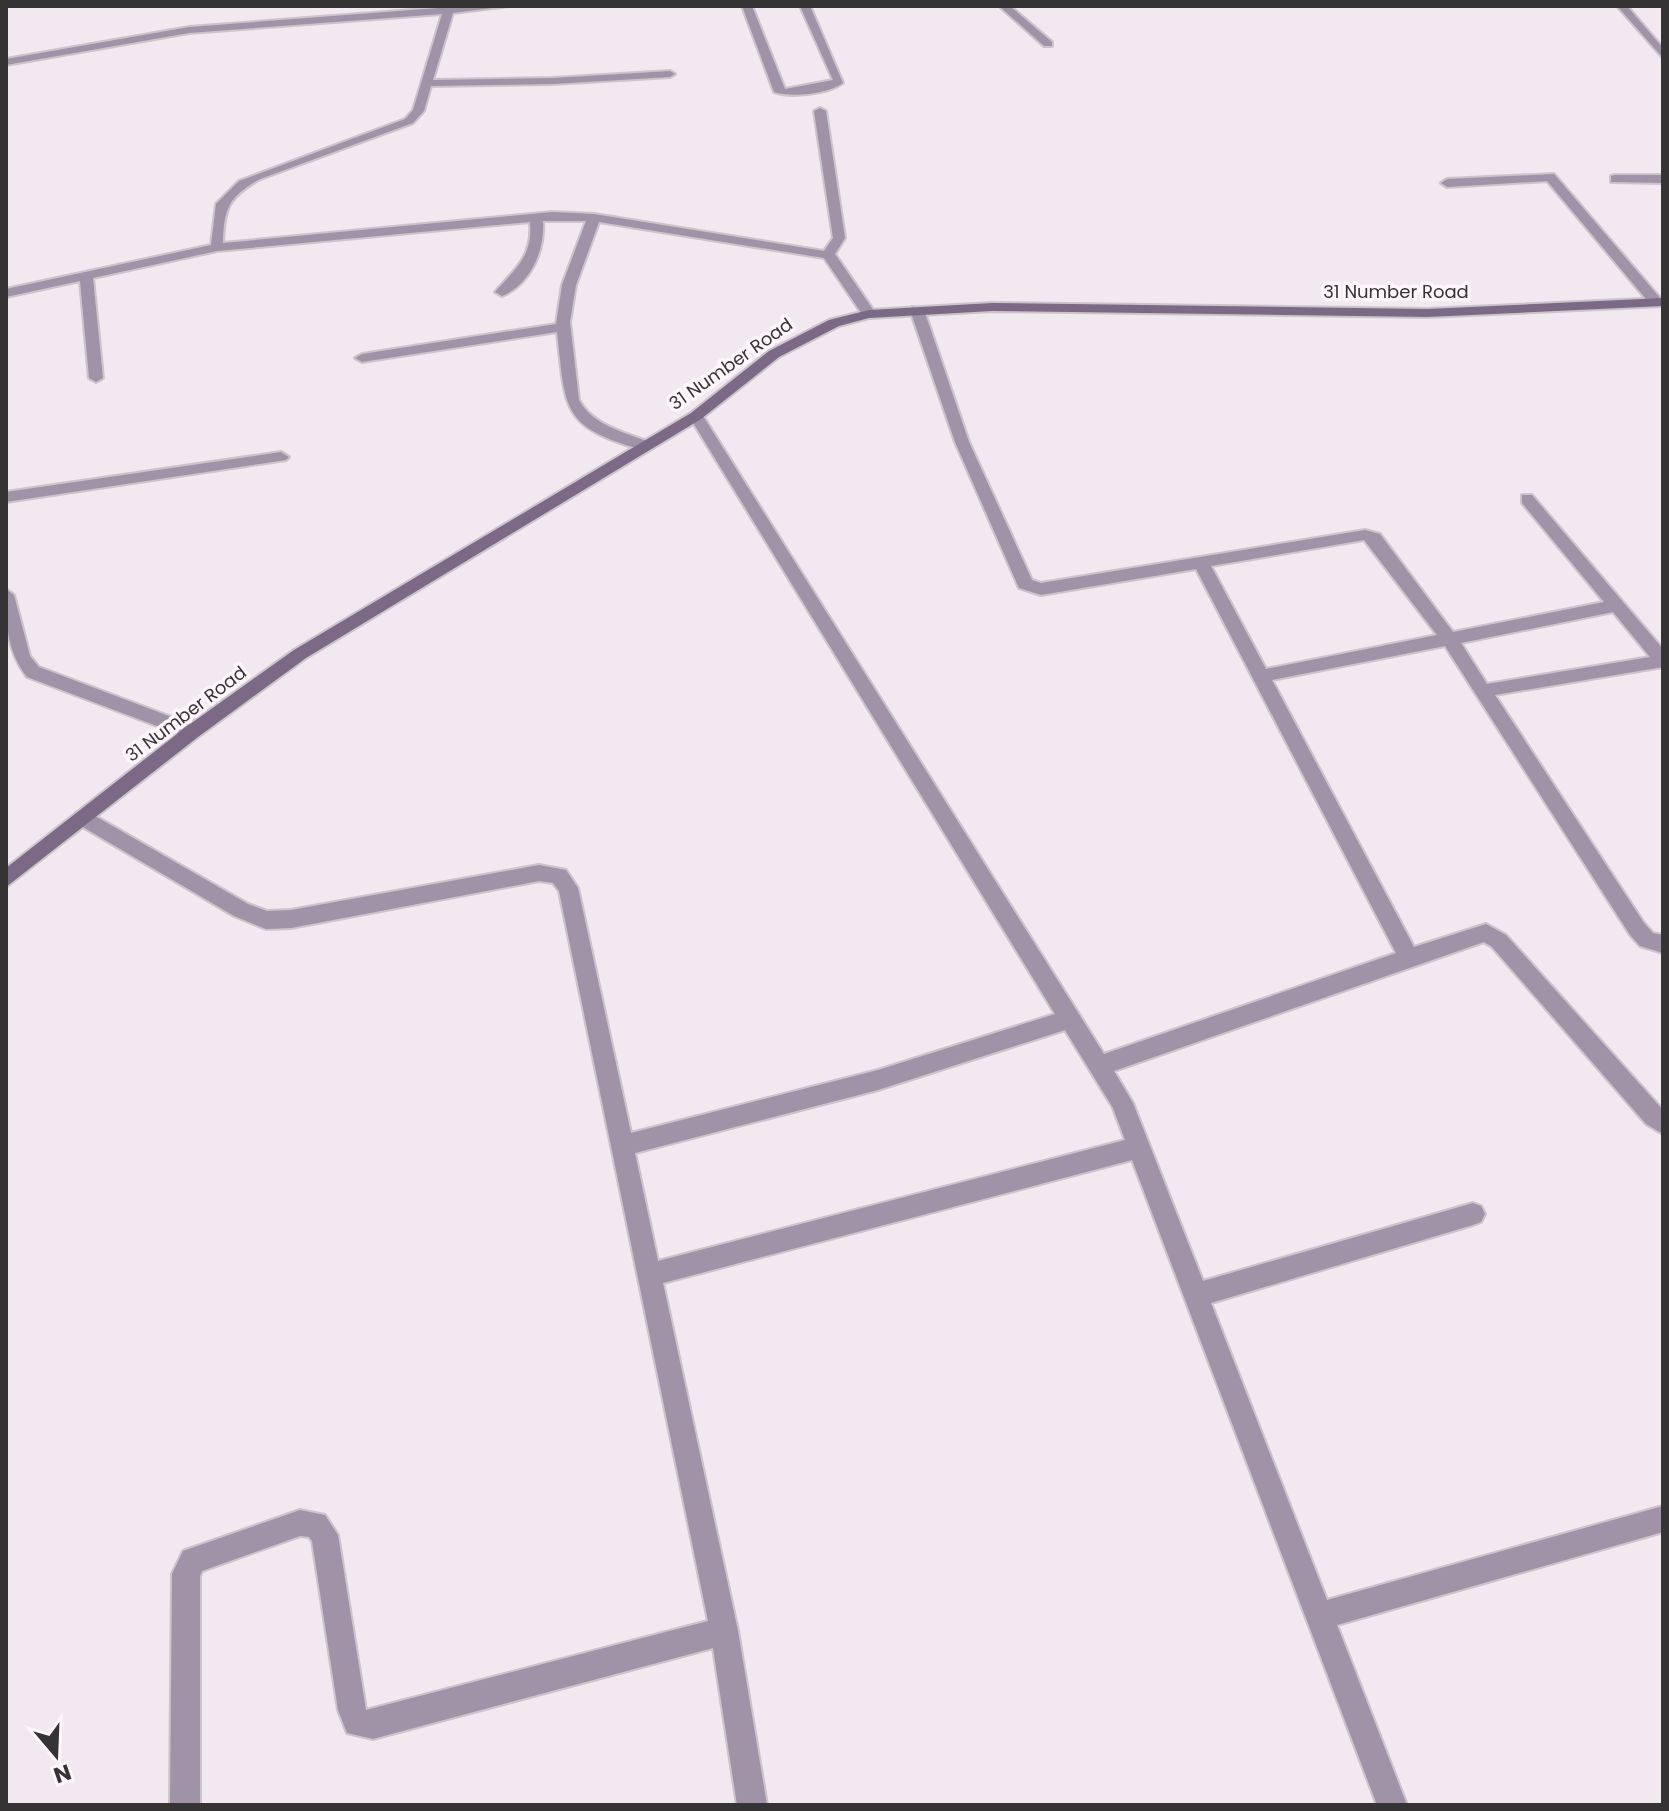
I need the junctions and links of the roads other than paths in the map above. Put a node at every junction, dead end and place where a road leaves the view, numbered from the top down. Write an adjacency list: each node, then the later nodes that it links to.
1 (504, 6): 6 (street)
2 (747, 6): 3 (street)
3 (805, 6)
4 (1004, 6): 9 (street)
5 (1622, 6): 8 (street)
6 (448, 12): 11 (street); 13 (street)
7 (1663, 39): 8 (street)
8 (1650, 40): 10 (street)
9 (1048, 44)
10 (1663, 55)
11 (6, 62)
12 (670, 74): 13 (street)
13 (427, 83): 20 (street)
14 (820, 111): 21 (street)
15 (1615, 179): 16 (street)
16 (1663, 179)
17 (1447, 183): 25 (street)
18 (536, 217): 19 (street); 20 (street); 23 (street)
19 (594, 218): 21 (street); 28 (street)
20 (217, 247): 22 (street)
21 (828, 255): 27 (street)
22 (86, 274): 24 (street); 30 (street)
23 (502, 292)
24 (6, 293)
25 (1660, 302): 26 (main road, 31 Number Road)
26 (917, 310): 27 (main road, 31 Number Road); 36 (street)
27 (869, 314): 31 (main road, 31 Number Road)
28 (563, 327): 29 (street); 32 (street)
29 (362, 358)
30 (96, 378)
31 (696, 416): 32 (main road, 31 Number Road); 48 (street)
32 (646, 446): 43 (main road, 31 Number Road)
33 (281, 457): 34 (street)
34 (6, 497)
35 (1527, 499): 38 (street)
36 (1201, 563): 39 (street); 41 (street)
37 (6, 595): 43 (street)
38 (1616, 606): 39 (street); 40 (street)
39 (1448, 637): 41 (street); 42 (street)
40 (1663, 661): 42 (street)
41 (1261, 676): 47 (street)
42 (1483, 691): 46 (street)
43 (192, 732): 44 (main road, 31 Number Road)
44 (83, 818): 45 (main road, 31 Number Road); 51 (street)
45 (6, 879)
46 (1663, 944)
47 (1409, 957): 49 (street); 50 (street)
48 (1069, 1019): 49 (street); 51 (street)
49 (1099, 1066): 52 (street)
50 (1663, 1123)
51 (622, 1146): 54 (street)
52 (1139, 1147): 54 (street); 55 (street)
53 (1473, 1214): 55 (street)
54 (649, 1275): 58 (street)
55 (1196, 1295): 57 (street)
56 (1663, 1519): 57 (street)
57 (1319, 1616): 61 (street)
58 (724, 1631): 59 (street); 60 (street)
59 (185, 1805)
60 (752, 1805)
61 (1392, 1805)

